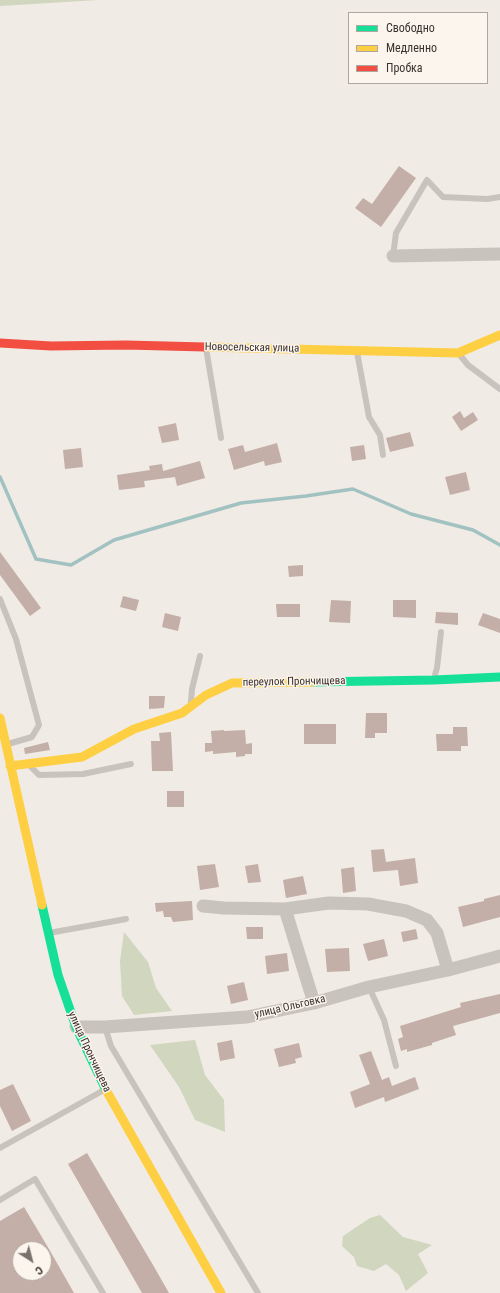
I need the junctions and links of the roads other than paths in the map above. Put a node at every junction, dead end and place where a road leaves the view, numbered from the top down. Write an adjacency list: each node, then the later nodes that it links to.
1 (500, 197): 3 (lane)
2 (500, 254): 3 (street)
3 (393, 256)
4 (500, 335): 8 (street, Новосельская улица)
5 (0, 343): 6 (street, Новосельская улица)
6 (206, 347): 7 (street, Новосельская улица); 10 (lane)
7 (357, 350): 8 (street, Новосельская улица); 11 (lane)
8 (458, 353): 9 (lane)
9 (500, 389)
10 (221, 438)
11 (383, 455)
12 (0, 599): 19 (lane)
13 (441, 632): 16 (lane)
14 (200, 656): 17 (lane)
15 (500, 677): 16 (street, переулок Прончищева)
16 (434, 680): 17 (street, переулок Прончищева)
17 (191, 706): 20 (street, переулок Прончищева)
18 (0, 718): 19 (street, улица Прончищева)
19 (6, 745): 22 (street, улица Прончищева)
20 (26, 764): 21 (lane); 22 (street, переулок Прончищева)
21 (131, 764)
22 (10, 766): 26 (street, улица Прончищева)
23 (203, 906): 24 (street)
24 (286, 910): 28 (street); 30 (street)
25 (126, 919): 26 (lane)
26 (48, 933): 31 (street, улица Прончищева)
27 (500, 956): 28 (street, улица Ольговка)
28 (448, 970): 29 (street, улица Ольговка)
29 (369, 987): 30 (street, улица Ольговка); 33 (lane)
30 (314, 1003): 32 (street, улица Ольговка)
31 (76, 1027): 32 (street, улица Ольговка); 34 (street, улица Прончищева)
32 (106, 1027): 39 (lane)
33 (396, 1066)
34 (106, 1089): 35 (lane); 38 (street, улица Прончищева)
35 (0, 1148)
36 (0, 1200): 37 (lane)
37 (103, 1293)
38 (221, 1293)
39 (258, 1293)

